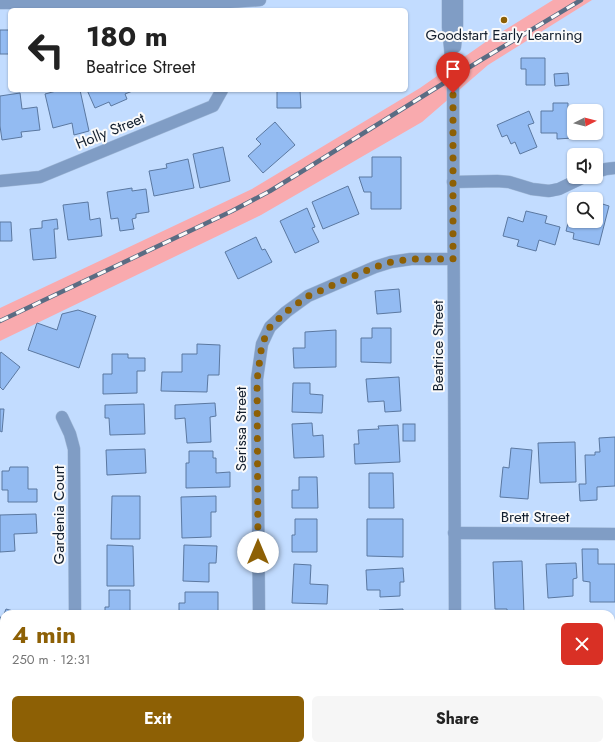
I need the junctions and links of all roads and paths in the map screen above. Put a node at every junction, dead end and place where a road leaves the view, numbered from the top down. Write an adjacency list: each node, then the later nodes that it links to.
1 (260, 0): 5 (street)
2 (448, 0): 6 (street, Beatrice Street)
3 (457, 0): 6 (street, Beatrice Street)
4 (0, 3): 5 (street)
5 (230, 6)
6 (453, 78): 11 (street, Beatrice Street)
7 (221, 92): 10 (street, Holly Street)
8 (615, 168): 9 (street)
9 (603, 170)
10 (0, 181)
11 (453, 182): 12 (street); 13 (street, Beatrice Street)
12 (568, 184)
13 (453, 259): 15 (street, Beatrice Street); 18 (street, Serissa Street)
14 (62, 417): 17 (street, Gardenia Court)
15 (454, 533): 16 (street, Brett Street); 19 (street, Beatrice Street)
16 (615, 534)
17 (75, 610)
18 (259, 610)
19 (455, 610)

